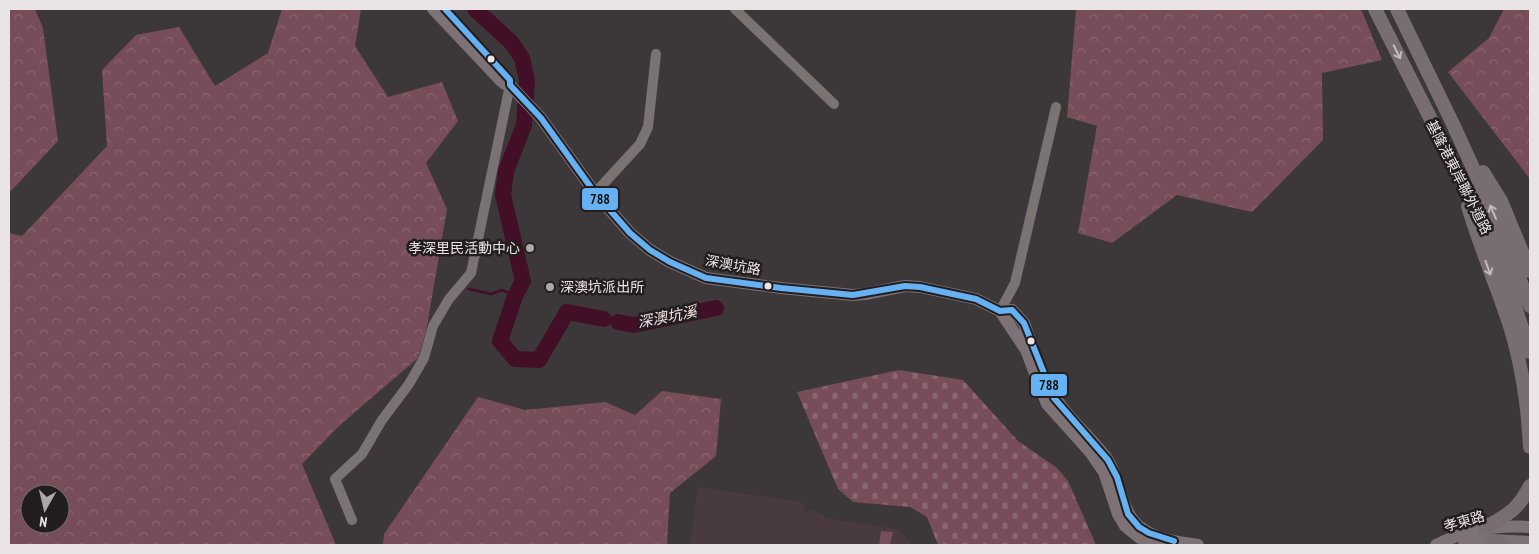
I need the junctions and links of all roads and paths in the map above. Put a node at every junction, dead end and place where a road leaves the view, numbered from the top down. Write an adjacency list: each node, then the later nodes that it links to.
1 (433, 9): 7 (main road, 深澳坑路)
2 (445, 9): 7 (main road, 深澳坑路)
3 (735, 9): 8 (street)
4 (1375, 9): 11 (highway, 基隆港東岸聯外道路, one-way to 11)
5 (1397, 9): 10 (highway, 基隆港東岸聯外道路)
6 (656, 54): 12 (street)
7 (512, 88): 12 (main road, 深澳坑路); 19 (street)
8 (834, 104)
9 (1056, 107): 15 (street)
10 (1452, 122): 13 (highway); 14 (highway, 基隆港東岸聯外道路, one-way to 10)
11 (1457, 172): 16 (highway, 基隆港東岸聯外道路); 17 (highway, one-way to 17)
12 (595, 194): 15 (main road, 深澳坑路)
13 (1530, 271)
14 (1530, 306)
15 (1000, 311): 23 (main road, 深澳坑路); 24 (main road, 深澳坑路)
16 (1530, 352)
17 (1530, 447)
18 (1530, 486): 21 (highway)
19 (352, 520)
20 (1530, 527): 21 (main road, 孝東路)
21 (1488, 534): 22 (main road, 孝東路); 26 (main road, 孝東路); 27 (main road, 孝東路); 28 (highway)
22 (1530, 542)
23 (1173, 543): 25 (main road)
24 (1156, 545)
25 (1198, 545)
26 (1436, 545)
27 (1464, 545)
28 (1504, 545)

